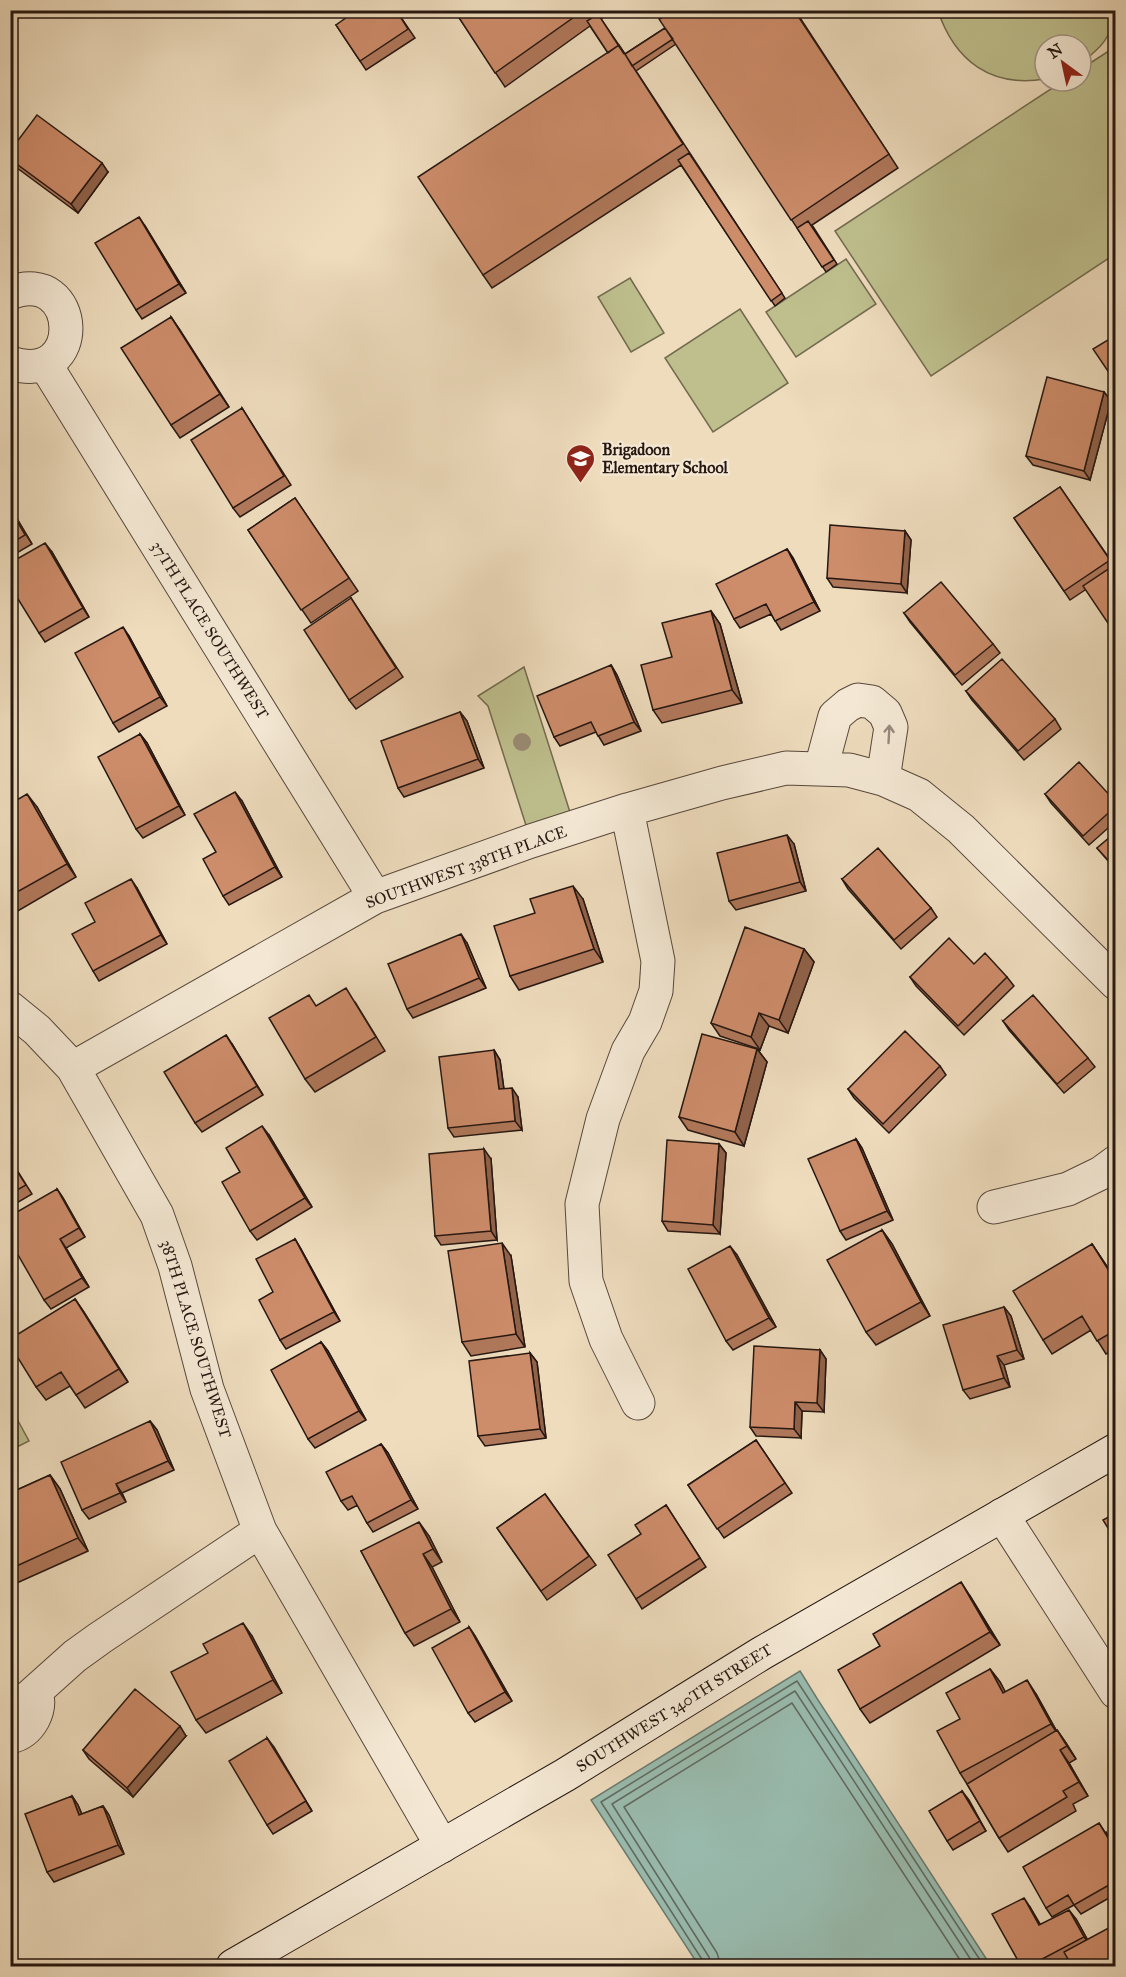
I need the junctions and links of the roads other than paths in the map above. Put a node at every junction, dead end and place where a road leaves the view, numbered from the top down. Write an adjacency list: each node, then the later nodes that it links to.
1 (10, 293): 3 (street)
2 (10, 363): 3 (street)
3 (45, 364): 7 (street, 37TH PLACE SOUTHWEST)
4 (835, 769): 5 (street, SOUTHWEST 338TH PLACE); 5 (street, one-way to 4); 6 (street, SOUTHWEST 338TH PLACE)
5 (883, 778): 8 (street, SOUTHWEST 338TH PLACE)
6 (627, 810): 7 (street, SOUTHWEST 338TH PLACE); 13 (street)
7 (375, 897): 10 (street, SOUTHWEST 338TH PLACE)
8 (1116, 982)
9 (10, 1008): 10 (street, 38TH PLACE SOUTHWEST)
10 (73, 1068): 16 (street, 38TH PLACE SOUTHWEST)
11 (1116, 1162): 12 (street)
12 (994, 1207)
13 (638, 1403)
14 (1116, 1450): 15 (street, SOUTHWEST 340TH STREET)
15 (1002, 1515): 17 (street); 20 (street, SOUTHWEST 340TH STREET)
16 (260, 1531): 18 (street); 20 (street, 38TH PLACE SOUTHWEST)
17 (1116, 1692)
18 (23, 1696): 19 (street)
19 (10, 1737)
20 (442, 1846): 21 (street, SOUTHWEST 340TH STREET)
21 (233, 1966)

